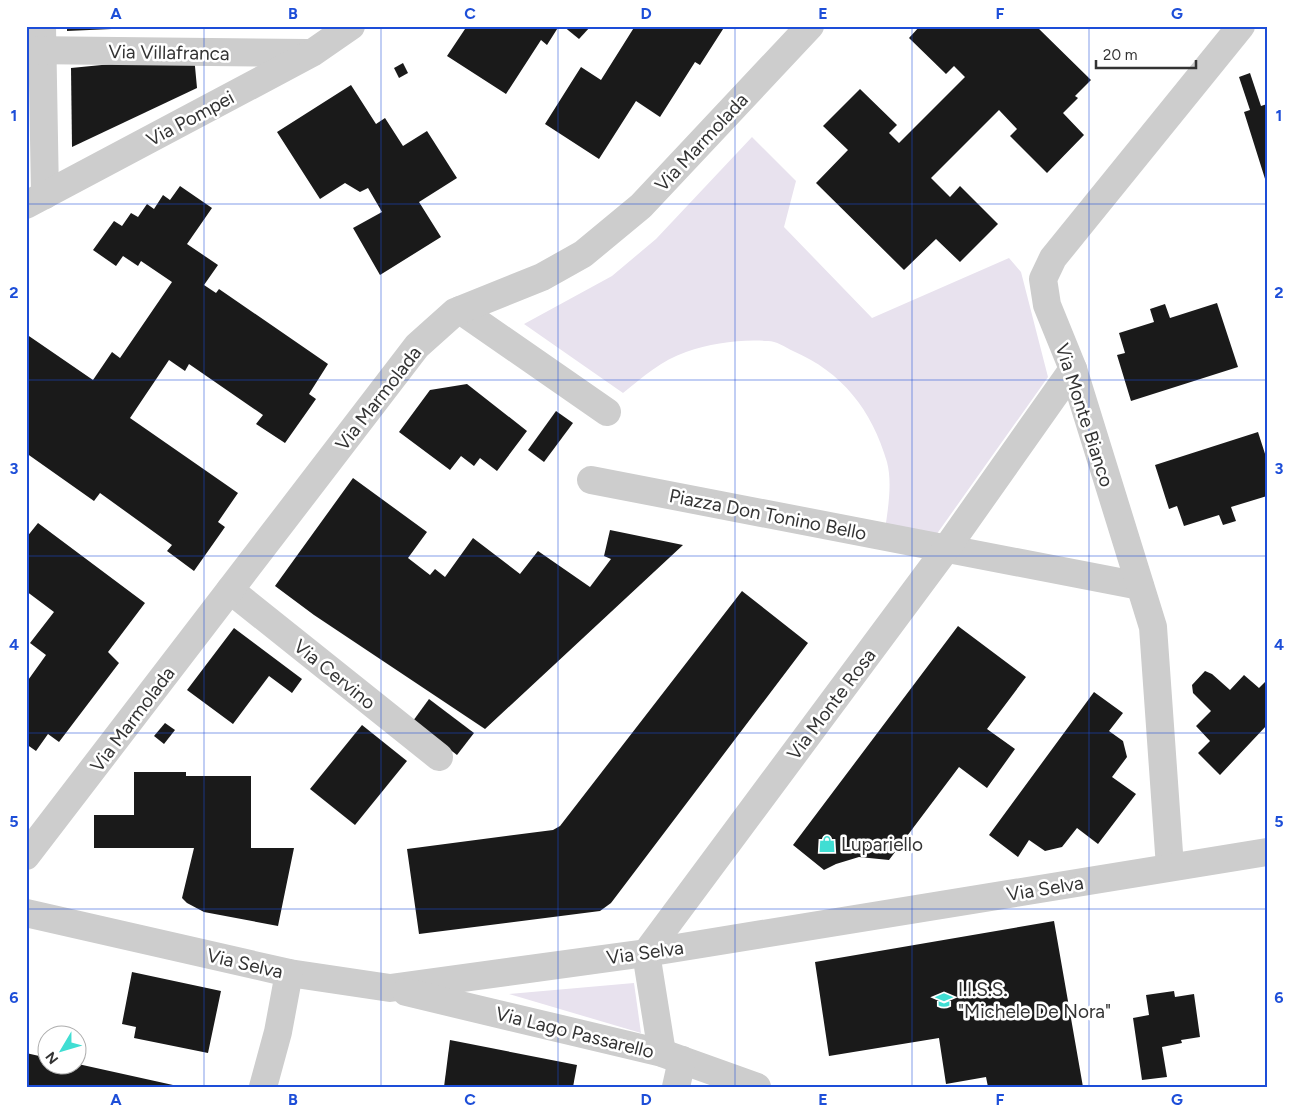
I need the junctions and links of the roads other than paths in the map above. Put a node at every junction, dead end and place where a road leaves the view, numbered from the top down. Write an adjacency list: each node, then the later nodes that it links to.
1 (351, 26): 5 (street, Via Pompei)
2 (810, 26): 7 (street, Via Marmolada)
3 (1241, 26): 8 (street, Via Monte Bianco)
4 (37, 42): 5 (street, Via Villafranca); 6 (street)
5 (312, 53): 6 (street, Via Pompei)
6 (36, 200)
7 (460, 310): 9 (street); 13 (street, Via Marmolada)
8 (1072, 369): 11 (street, Via Monte Rosa); 12 (street, Via Monte Bianco)
9 (607, 412)
10 (590, 480): 11 (street, Piazza Don Tonino Bello)
11 (946, 549): 12 (street, Piazza Don Tonino Bello); 19 (street, Via Monte Rosa)
12 (1140, 586): 17 (street, Via Monte Bianco)
13 (230, 590): 14 (street, Via Cervino); 16 (street, Via Marmolada)
14 (439, 757)
15 (1267, 852): 17 (street, Via Selva)
16 (26, 856)
17 (1170, 867): 19 (street, Via Selva)
18 (26, 913): 20 (street, Via Selva)
19 (646, 953): 21 (street, Via Selva); 22 (street)
20 (289, 973): 21 (street, Via Selva); 23 (street)
21 (390, 988): 22 (street, Via Lago Passarello)
22 (672, 1057): 24 (street); 25 (street, Via Lago Passarello)
23 (267, 1086)
24 (676, 1087)
25 (757, 1087)

